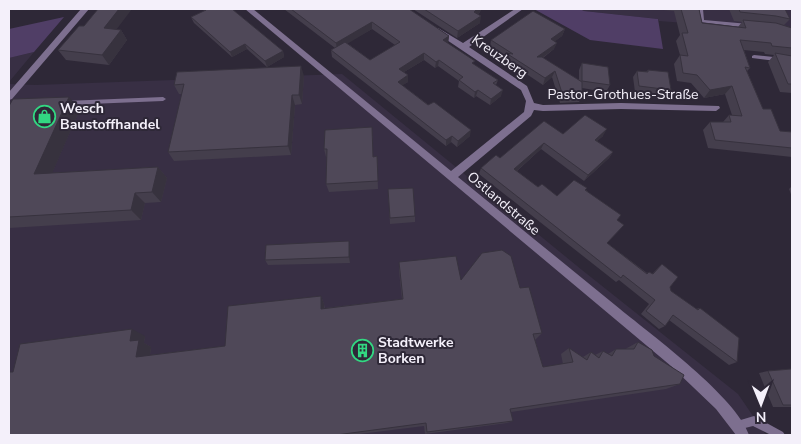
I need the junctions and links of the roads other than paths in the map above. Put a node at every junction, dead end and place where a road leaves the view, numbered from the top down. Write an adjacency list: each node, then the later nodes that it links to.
1 (85, 9): 10 (street)
2 (249, 9): 15 (street, Ostlandstraße)
3 (520, 9): 7 (street)
4 (700, 9): 6 (lane)
5 (430, 25): 7 (street, Kreuzberg)
6 (759, 27)
7 (463, 46): 13 (street, Kreuzberg)
8 (754, 57): 9 (lane)
9 (792, 61)
10 (9, 97)
11 (163, 99): 12 (lane)
12 (57, 104)
13 (531, 106): 14 (street, Pastor-Grothues-Straße); 15 (street)
14 (716, 108)
15 (451, 177): 16 (street, Ostlandstraße)
16 (737, 425): 17 (street, Ostlandstraße); 18 (lane)
17 (742, 435)
18 (780, 435)

